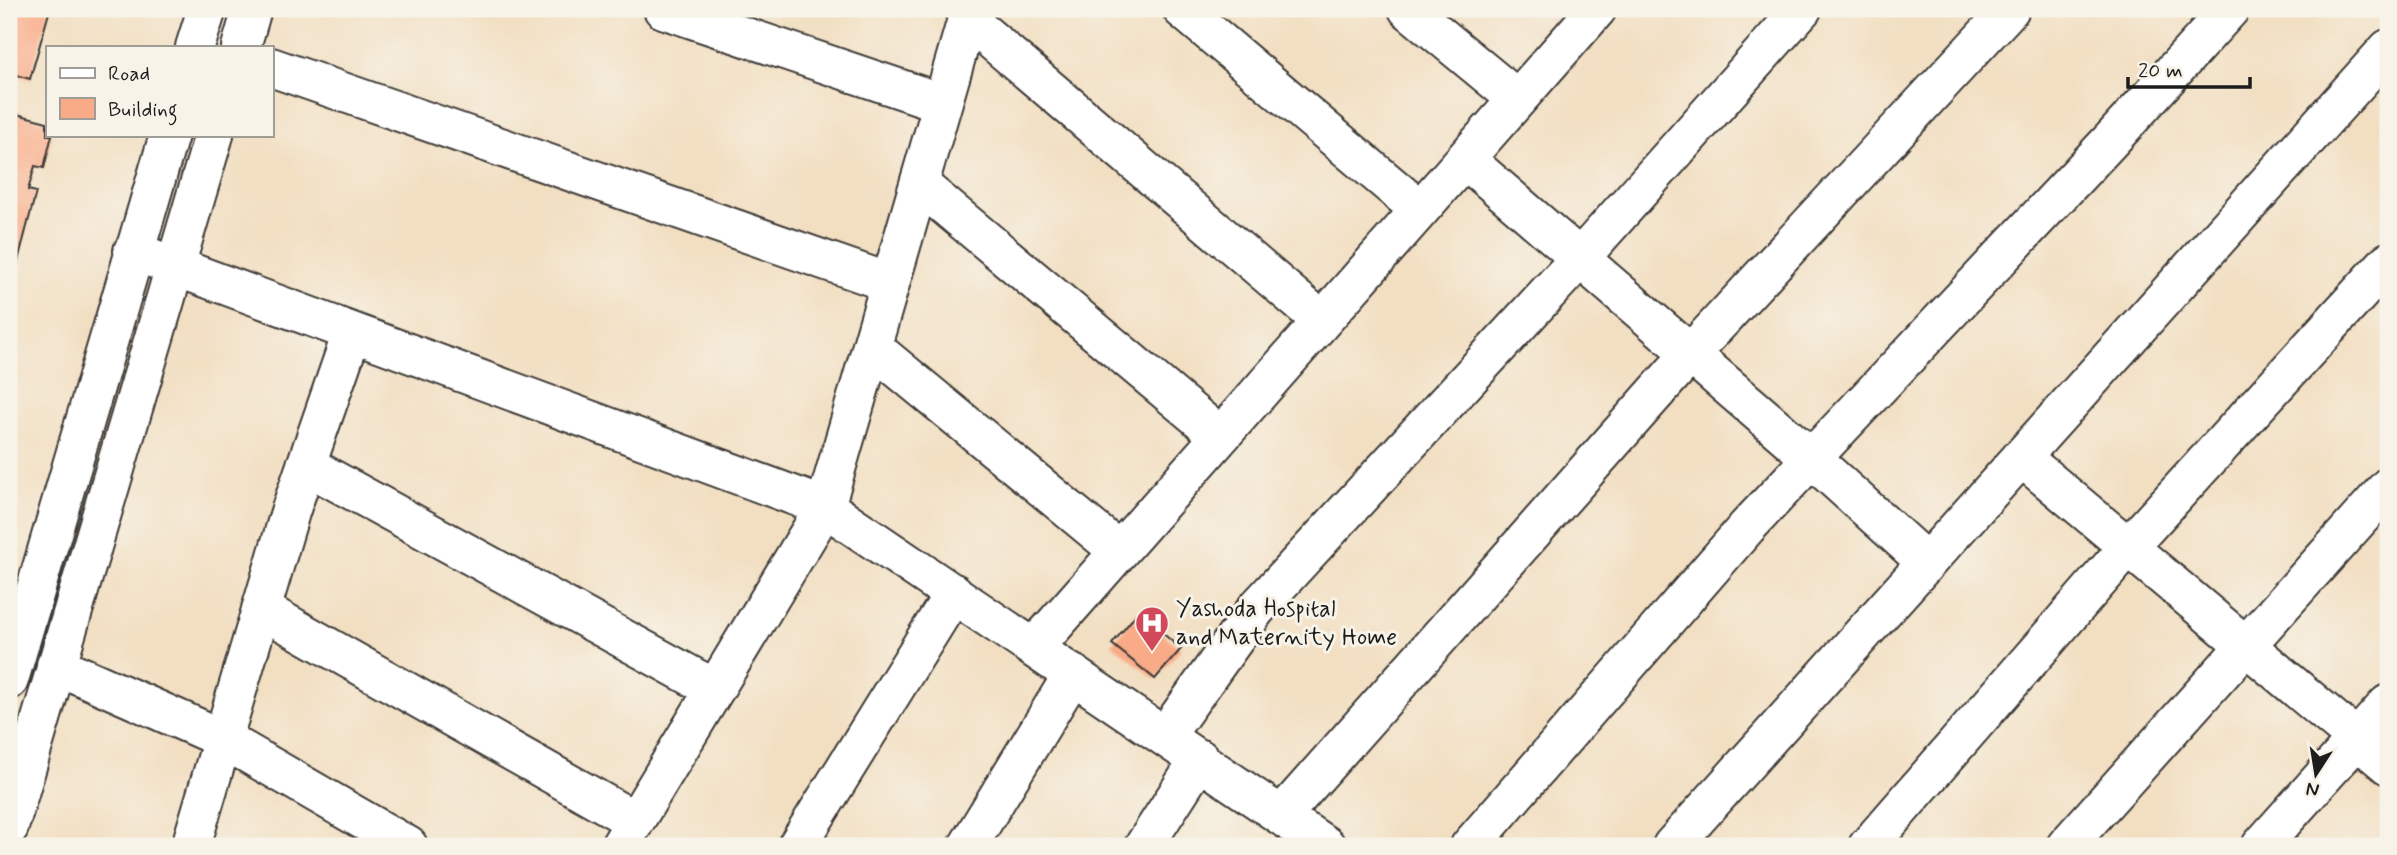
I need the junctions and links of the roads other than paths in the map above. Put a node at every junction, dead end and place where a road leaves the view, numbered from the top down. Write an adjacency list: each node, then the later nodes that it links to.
1 (207, 9): 11 (street)
2 (252, 9): 12 (street)
3 (663, 9): 16 (street)
4 (1182, 9): 21 (street)
5 (1408, 9): 15 (street)
6 (1597, 9): 15 (street)
7 (1802, 9): 23 (street)
8 (2010, 9): 30 (street)
9 (2230, 9): 33 (street)
10 (968, 14): 16 (street); 27 (street)
11 (195, 46)
12 (241, 46)
13 (2388, 49): 32 (street)
14 (273, 68): 26 (street)
15 (1517, 99): 19 (street)
16 (942, 103): 20 (street)
17 (169, 136): 22 (street)
18 (214, 136): 25 (street)
19 (1465, 159): 21 (street); 23 (street)
20 (919, 184): 26 (street); 31 (street)
21 (1420, 210): 27 (street)
22 (133, 251): 25 (street); 46 (street)
23 (1580, 257): 30 (street); 49 (street)
24 (2388, 262): 37 (street)
25 (175, 266): 28 (street); 44 (street)
26 (890, 283): 29 (street)
27 (1322, 321): 31 (street)
28 (352, 333): 34 (street); 36 (street)
29 (872, 347): 36 (street); 38 (street)
30 (1691, 354): 33 (street); 54 (street)
31 (1220, 436): 38 (street)
32 (2021, 457): 37 (street); 39 (street)
33 (1811, 458): 39 (street); 63 (street)
34 (306, 465): 41 (street); 47 (street)
35 (2388, 487): 42 (street)
36 (825, 507): 40 (street); 47 (street)
37 (2129, 547): 42 (street); 65 (street)
38 (1119, 551): 43 (street)
39 (1926, 562): 64 (street)
40 (954, 593): 43 (street); 60 (street)
41 (261, 609): 51 (street); 56 (street)
42 (2247, 647): 50 (street); 66 (street)
43 (1034, 648): 45 (street)
44 (56, 665): 51 (street); 55 (street)
45 (1073, 674): 49 (street); 61 (street)
46 (9, 680)
47 (715, 689): 56 (street)
48 (2388, 704): 50 (street)
49 (1165, 736): 52 (street)
50 (2357, 738): 53 (street); 67 (street)
51 (223, 739): 58 (street); 59 (street)
52 (1200, 759): 54 (street); 62 (street)
53 (2388, 765)
54 (1282, 815): 57 (street)
55 (9, 827)
56 (627, 834)
57 (1320, 844)
58 (191, 846)
59 (408, 846)
60 (797, 846)
61 (968, 846)
62 (1144, 846)
63 (1470, 846)
64 (1672, 846)
65 (1868, 846)
66 (2066, 846)
67 (2261, 846)

